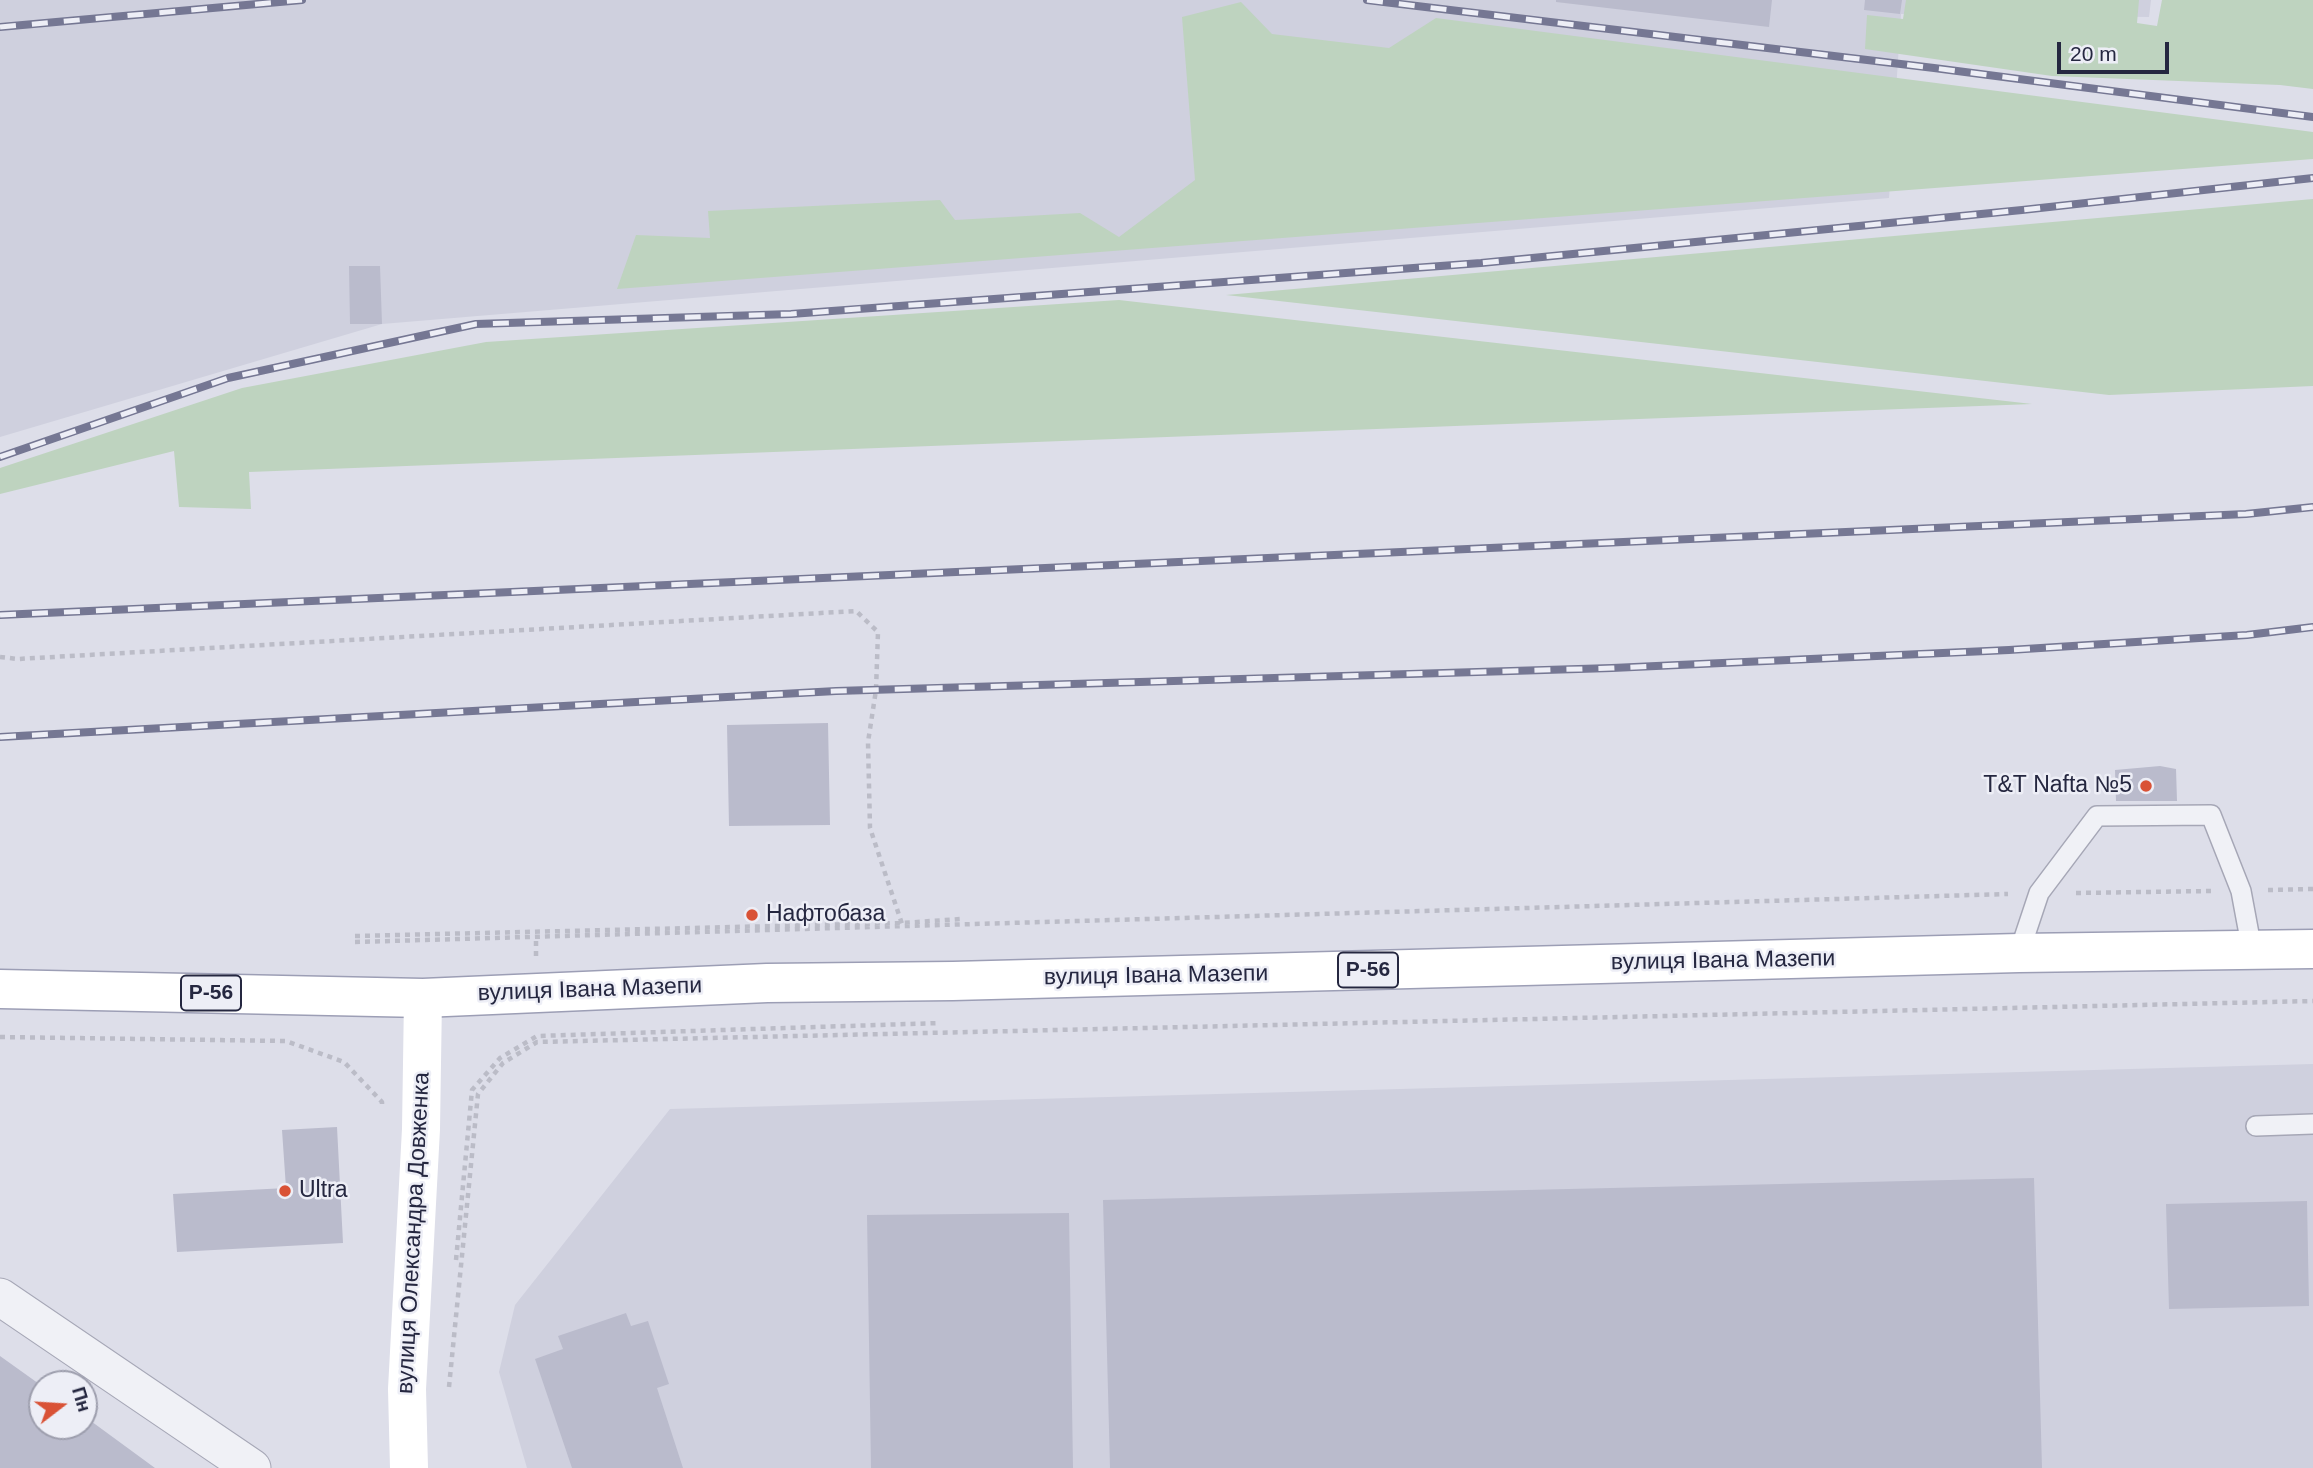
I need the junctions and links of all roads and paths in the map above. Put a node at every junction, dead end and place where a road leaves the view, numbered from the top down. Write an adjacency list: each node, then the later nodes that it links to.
1 (0, 657): 6 (path)
2 (2313, 889): 3 (path)
3 (2241, 891): 4 (path); 4 (lane); 9 (lane)
4 (2039, 893): 6 (path); 10 (lane)
5 (961, 919): 6 (path)
6 (903, 925): 7 (path)
7 (355, 939)
8 (2313, 949): 9 (main road, вулиця Івана Мазепи / Р-56)
9 (2252, 950): 10 (main road, вулиця Івана Мазепи / Р-56)
10 (2019, 953): 12 (main road, вулиця Івана Мазепи / Р-56)
11 (0, 989): 12 (main road, вулиця Івана Мазепи / Р-56)
12 (423, 998): 23 (main road, вулиця Олександра Довженка)
13 (2313, 1001): 21 (path)
14 (951, 1022): 20 (path)
15 (0, 1037): 16 (path)
16 (381, 1116)
17 (2313, 1124): 18 (lane)
18 (2256, 1126)
19 (0, 1297): 22 (street)
20 (443, 1387)
21 (448, 1398)
22 (252, 1468)
23 (409, 1468)

